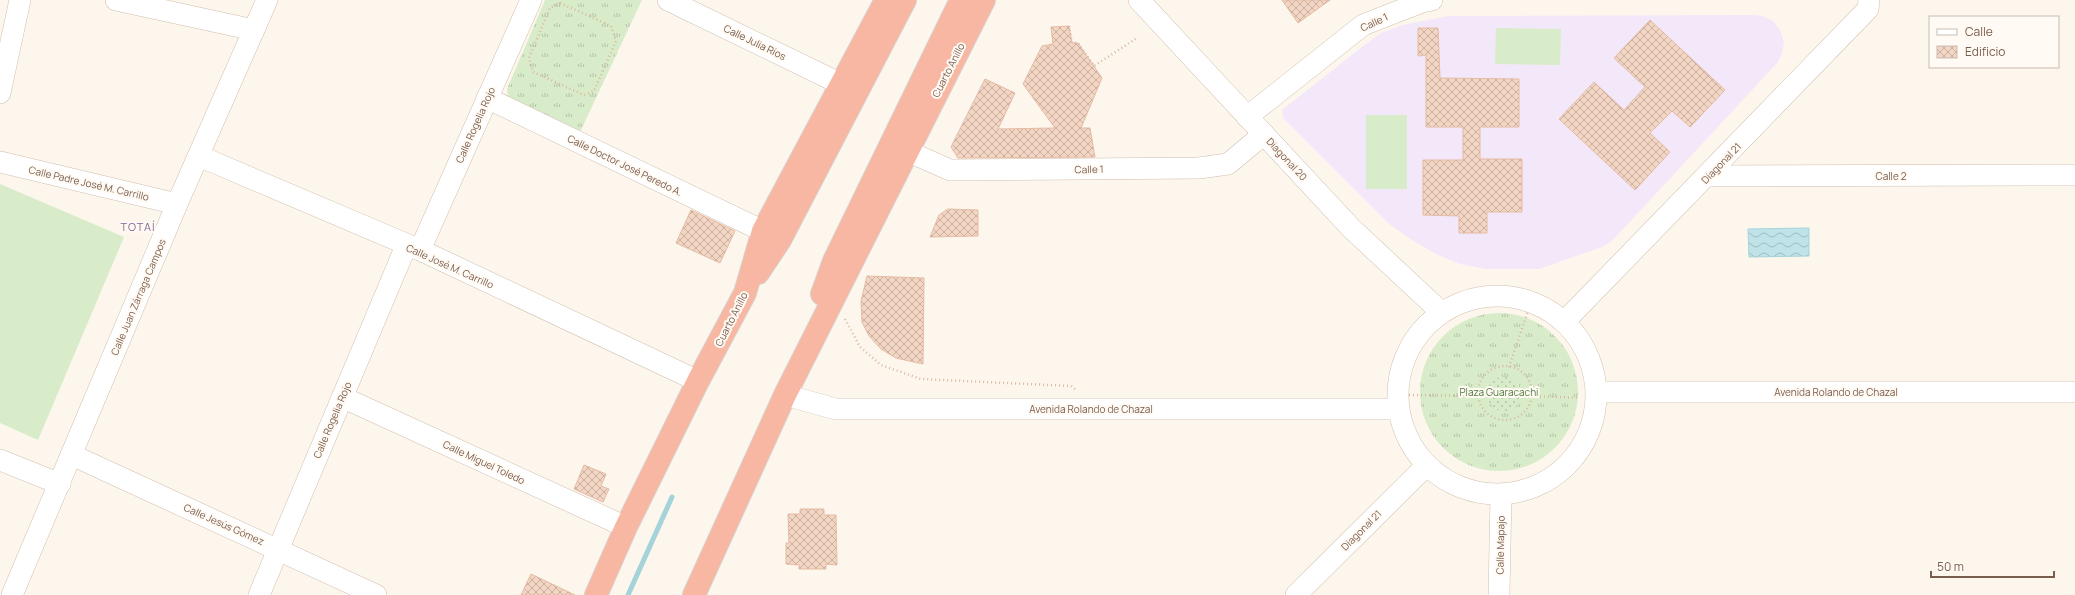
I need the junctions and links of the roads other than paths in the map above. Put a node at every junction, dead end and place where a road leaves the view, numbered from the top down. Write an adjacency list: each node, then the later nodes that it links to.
1 (20, 0): 15 (street)
2 (116, 0): 13 (street)
3 (267, 0): 13 (street, Calle Juan Zárraga Campos)
4 (531, 0): 16 (street, Calle Rogelia Rojo)
5 (668, 0): 14 (street, Calle Julia Ríos)
6 (886, 0): 14 (highway, Cuarto Anillo)
7 (905, 0): 27 (highway)
8 (961, 0): 32 (highway)
9 (984, 0): 19 (highway, Cuarto Anillo)
10 (1139, 0): 17 (street, Diagonal 20)
11 (1432, 0): 17 (street, Calle 1)
12 (1869, 0): 23 (street, Diagonal 21)
13 (254, 30): 20 (street, Calle Juan Zárraga Campos)
14 (841, 84): 25 (highway, Cuarto Anillo)
15 (0, 93)
16 (487, 98): 25 (street, Calle Doctor José Peredo A.); 26 (street, Calle Rogelia Rojo)
17 (1247, 117): 18 (street, Diagonal 20)
18 (1264, 134): 19 (street, Calle 1); 28 (street, Diagonal 20)
19 (907, 151): 32 (highway, Cuarto Anillo)
20 (199, 156): 24 (street, Calle Juan Zárraga Campos); 26 (street, Calle José M. Carrillo)
21 (0, 162): 24 (street, Calle Padre José M. Carrillo)
22 (2075, 175): 23 (street, Calle 2)
23 (1708, 176): 29 (street, Diagonal 21)
24 (177, 204): 36 (street, Calle Juan Zárraga Campos)
25 (764, 231): 27 (highway, Cuarto Anillo)
26 (413, 248): 30 (street, Calle José M. Carrillo); 34 (street, Calle Rogelia Rojo)
27 (745, 293): 30 (highway, Cuarto Anillo)
28 (1441, 312): 29 (street); 35 (street)
29 (1565, 321): 33 (street)
30 (698, 381): 41 (highway, Cuarto Anillo)
31 (2075, 392): 33 (street, Avenida Rolando de Chazal)
32 (785, 395): 35 (street, Avenida Rolando de Chazal); 47 (highway, Cuarto Anillo)
33 (1597, 395): 40 (street)
34 (342, 397): 41 (street, Calle Miguel Toledo); 42 (street, Calle Rogelia Rojo)
35 (1398, 402): 38 (street)
36 (72, 455): 39 (street, Calle Juan Zárraga Campos); 42 (street, Calle Jesús Gómez)
37 (0, 460): 39 (street)
38 (1427, 465): 40 (street); 48 (street, Diagonal 21)
39 (60, 484): 43 (street, Calle Juan Zárraga Campos)
40 (1501, 495): 49 (street, Calle Mapajo)
41 (626, 527): 46 (highway, Cuarto Anillo)
42 (278, 549): 44 (street, Calle Rogelia Rojo); 45 (street, Calle Jesús Gómez)
43 (12, 595)
44 (258, 595)
45 (376, 595)
46 (596, 595)
47 (694, 595)
48 (1296, 595)
49 (1499, 595)

